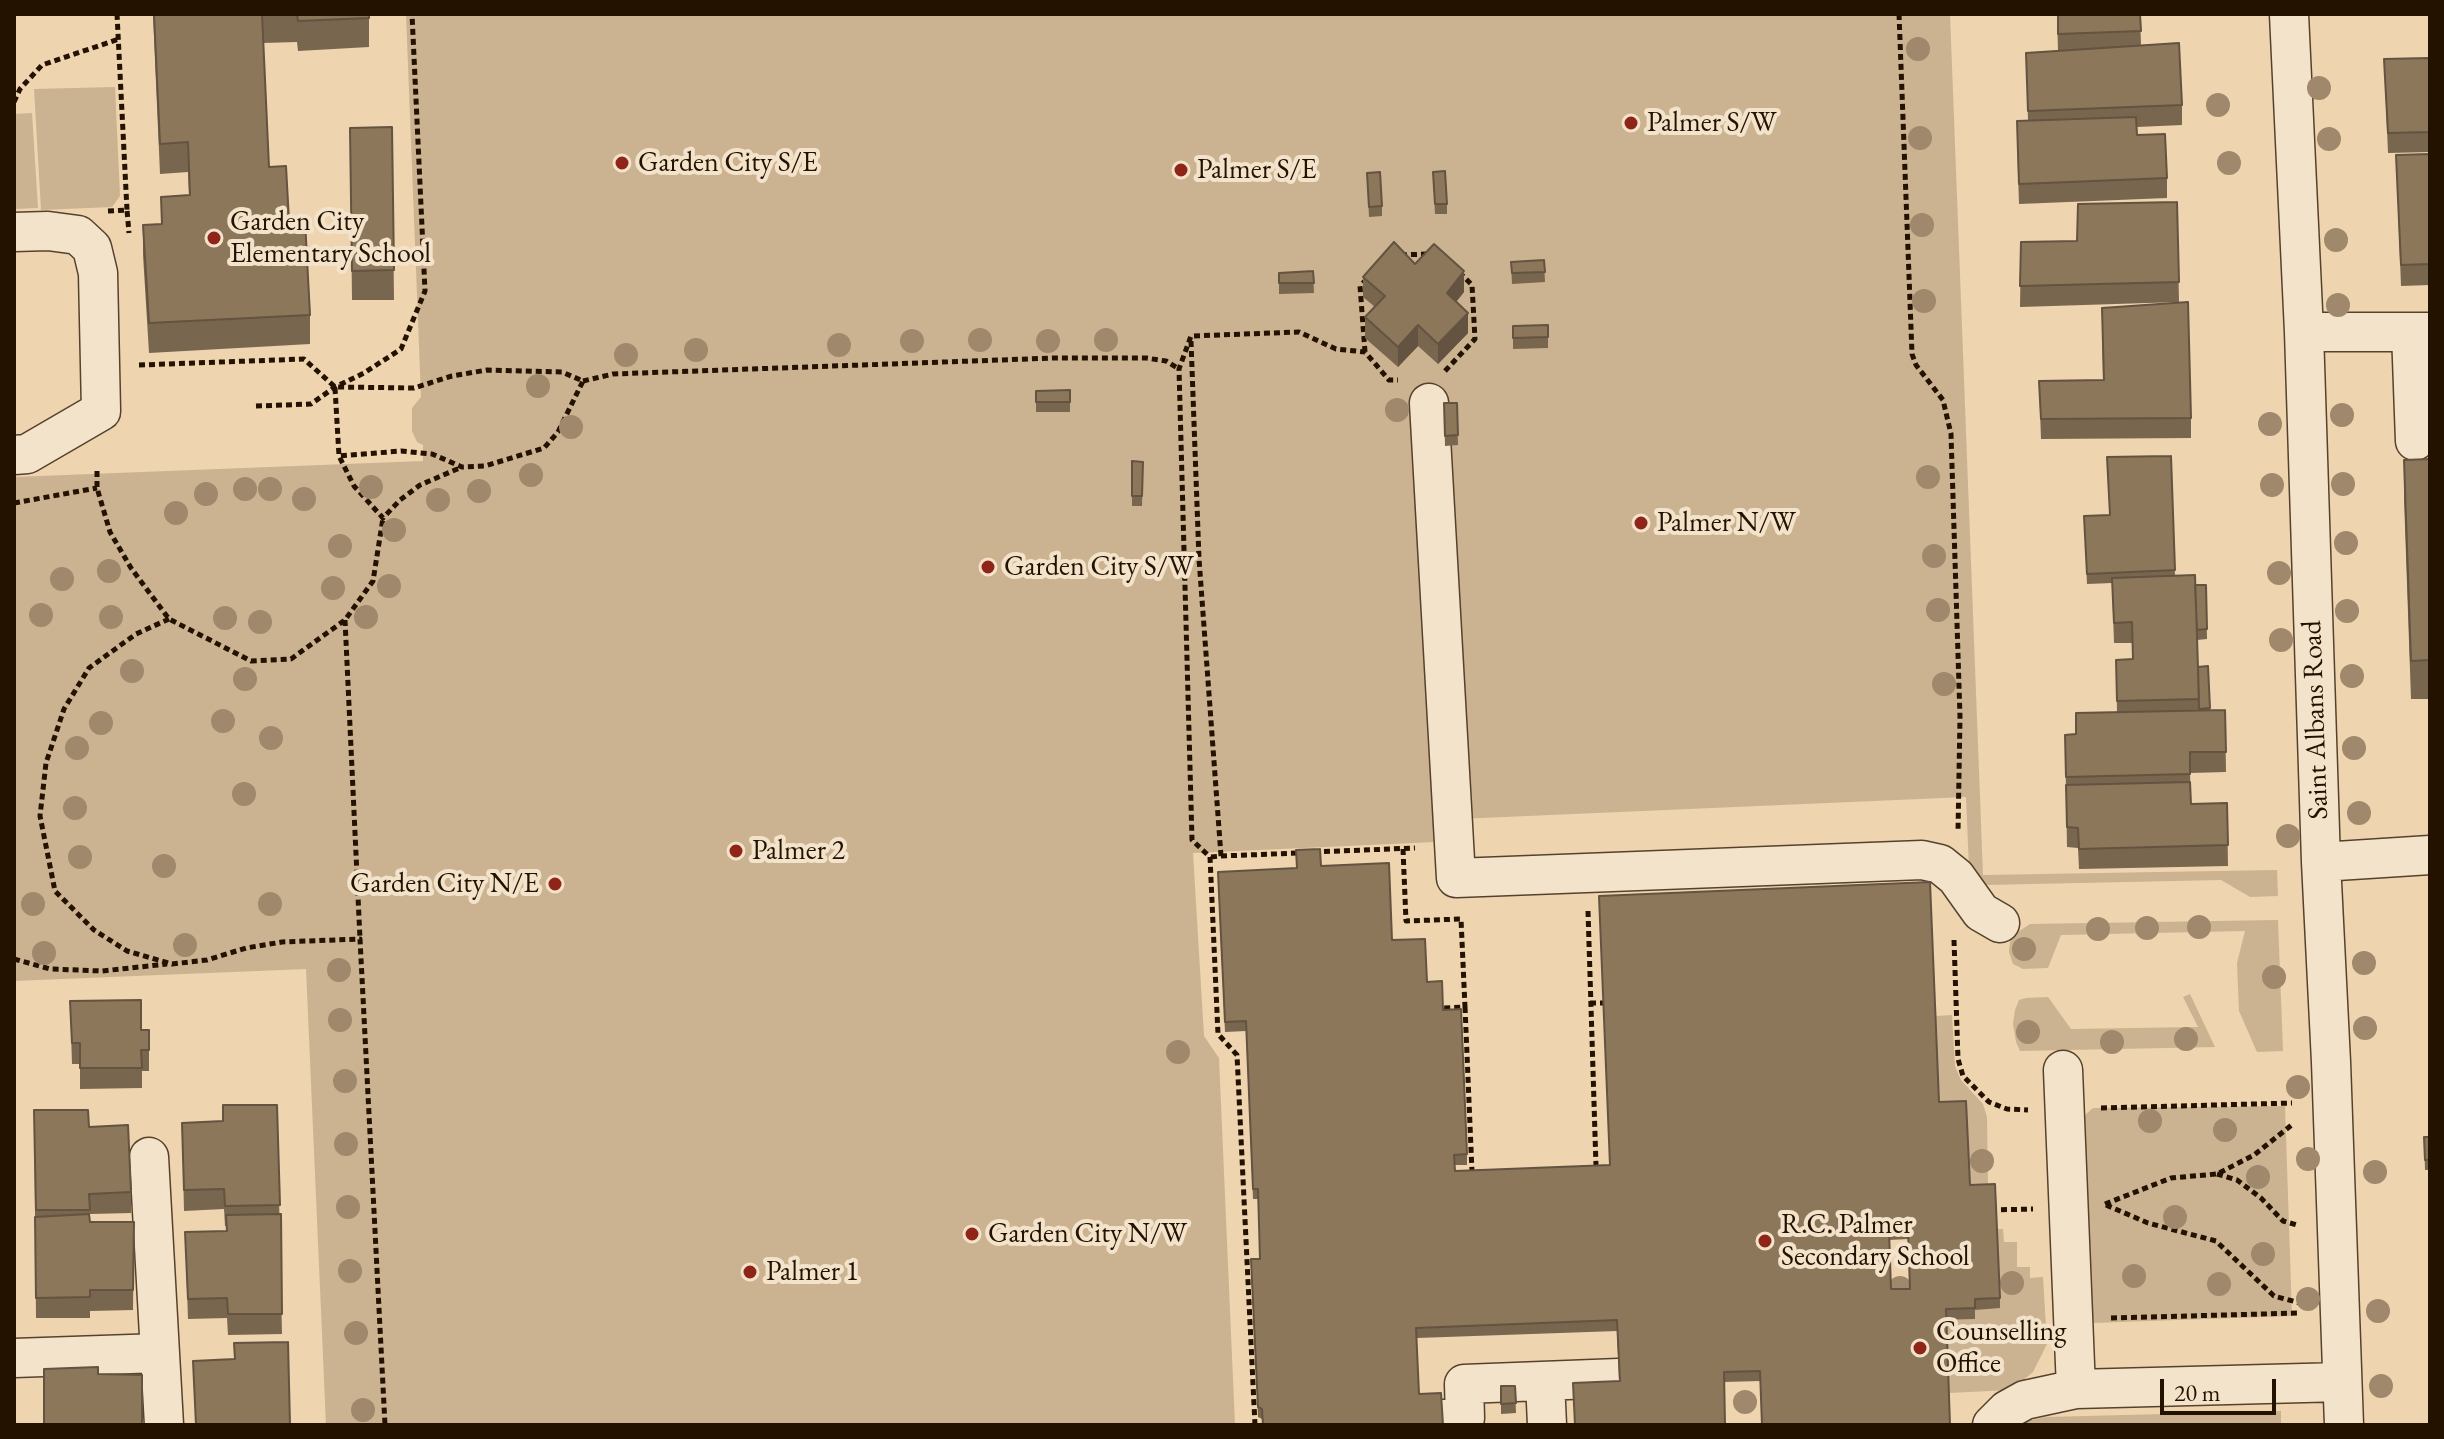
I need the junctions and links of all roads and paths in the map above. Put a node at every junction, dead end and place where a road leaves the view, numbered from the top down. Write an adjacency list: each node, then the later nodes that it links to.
1 (117, 14): 5 (path)
2 (412, 14): 22 (path)
3 (1899, 14): 41 (path)
4 (2289, 14): 15 (street, Saint Albans Road)
5 (119, 39): 6 (path); 7 (path)
6 (14, 102)
7 (127, 210): 8 (path); 10 (path)
8 (99, 212)
9 (14, 232): 26 (street)
10 (130, 241)
11 (1440, 253): 12 (path)
12 (1388, 256)
13 (1451, 264): 23 (path)
14 (1369, 276): 19 (path)
15 (2304, 332): 16 (street); 40 (street, Saint Albans Road)
16 (2420, 332): 25 (street)
17 (1191, 336): 19 (path); 20 (path); 38 (path)
18 (137, 350): 22 (path)
19 (1365, 352): 23 (path)
20 (1179, 369): 21 (path); 39 (path)
21 (583, 381): 22 (path); 28 (path)
22 (335, 387): 24 (path); 27 (path)
23 (1428, 390): 35 (street)
24 (256, 406)
25 (2415, 441)
26 (14, 455)
27 (339, 456): 28 (path); 32 (path)
28 (462, 467): 32 (path)
29 (97, 471): 30 (path)
30 (97, 488): 31 (path); 33 (path)
31 (14, 503)
32 (383, 518): 34 (path)
33 (169, 619): 34 (path); 47 (path)
34 (345, 620): 45 (path)
35 (1454, 846): 36 (path); 41 (street)
36 (1403, 849): 38 (path); 50 (path)
37 (2430, 855): 40 (street)
38 (1221, 856): 39 (path)
39 (1210, 857): 80 (path)
40 (2321, 862): 75 (street, Saint Albans Road)
41 (1956, 877): 43 (street)
42 (1587, 900): 48 (path)
43 (2000, 923)
44 (1953, 935): 55 (path)
45 (360, 939): 47 (path); 79 (path)
46 (14, 959): 47 (path)
47 (172, 964)
48 (1590, 1003): 49 (path); 59 (path)
49 (1603, 1003)
50 (1465, 1007): 51 (path); 62 (path)
51 (1443, 1008)
52 (2063, 1070): 76 (street)
53 (2292, 1103): 54 (path)
54 (2093, 1108)
55 (2038, 1109)
56 (2293, 1124): 64 (path)
57 (149, 1157): 71 (street)
58 (1610, 1165): 59 (path)
59 (1596, 1166): 60 (path)
60 (1581, 1167)
61 (1463, 1172): 62 (path)
62 (1472, 1172): 63 (path)
63 (1485, 1172)
64 (2217, 1174): 67 (path); 68 (path)
65 (2035, 1209): 66 (path)
66 (1983, 1210)
67 (2297, 1225)
68 (2300, 1303)
69 (2300, 1313): 70 (path)
70 (2106, 1318)
71 (160, 1353): 72 (street); 78 (street)
72 (14, 1358)
73 (1619, 1378): 74 (street)
74 (1545, 1381): 77 (street); 81 (street)
75 (2342, 1382): 76 (street); 83 (street, Saint Albans Road)
76 (2076, 1389): 82 (street)
77 (1419, 1420)
78 (164, 1425)
79 (385, 1425)
80 (1255, 1425)
81 (1547, 1425)
82 (1992, 1425)
83 (2344, 1425)

